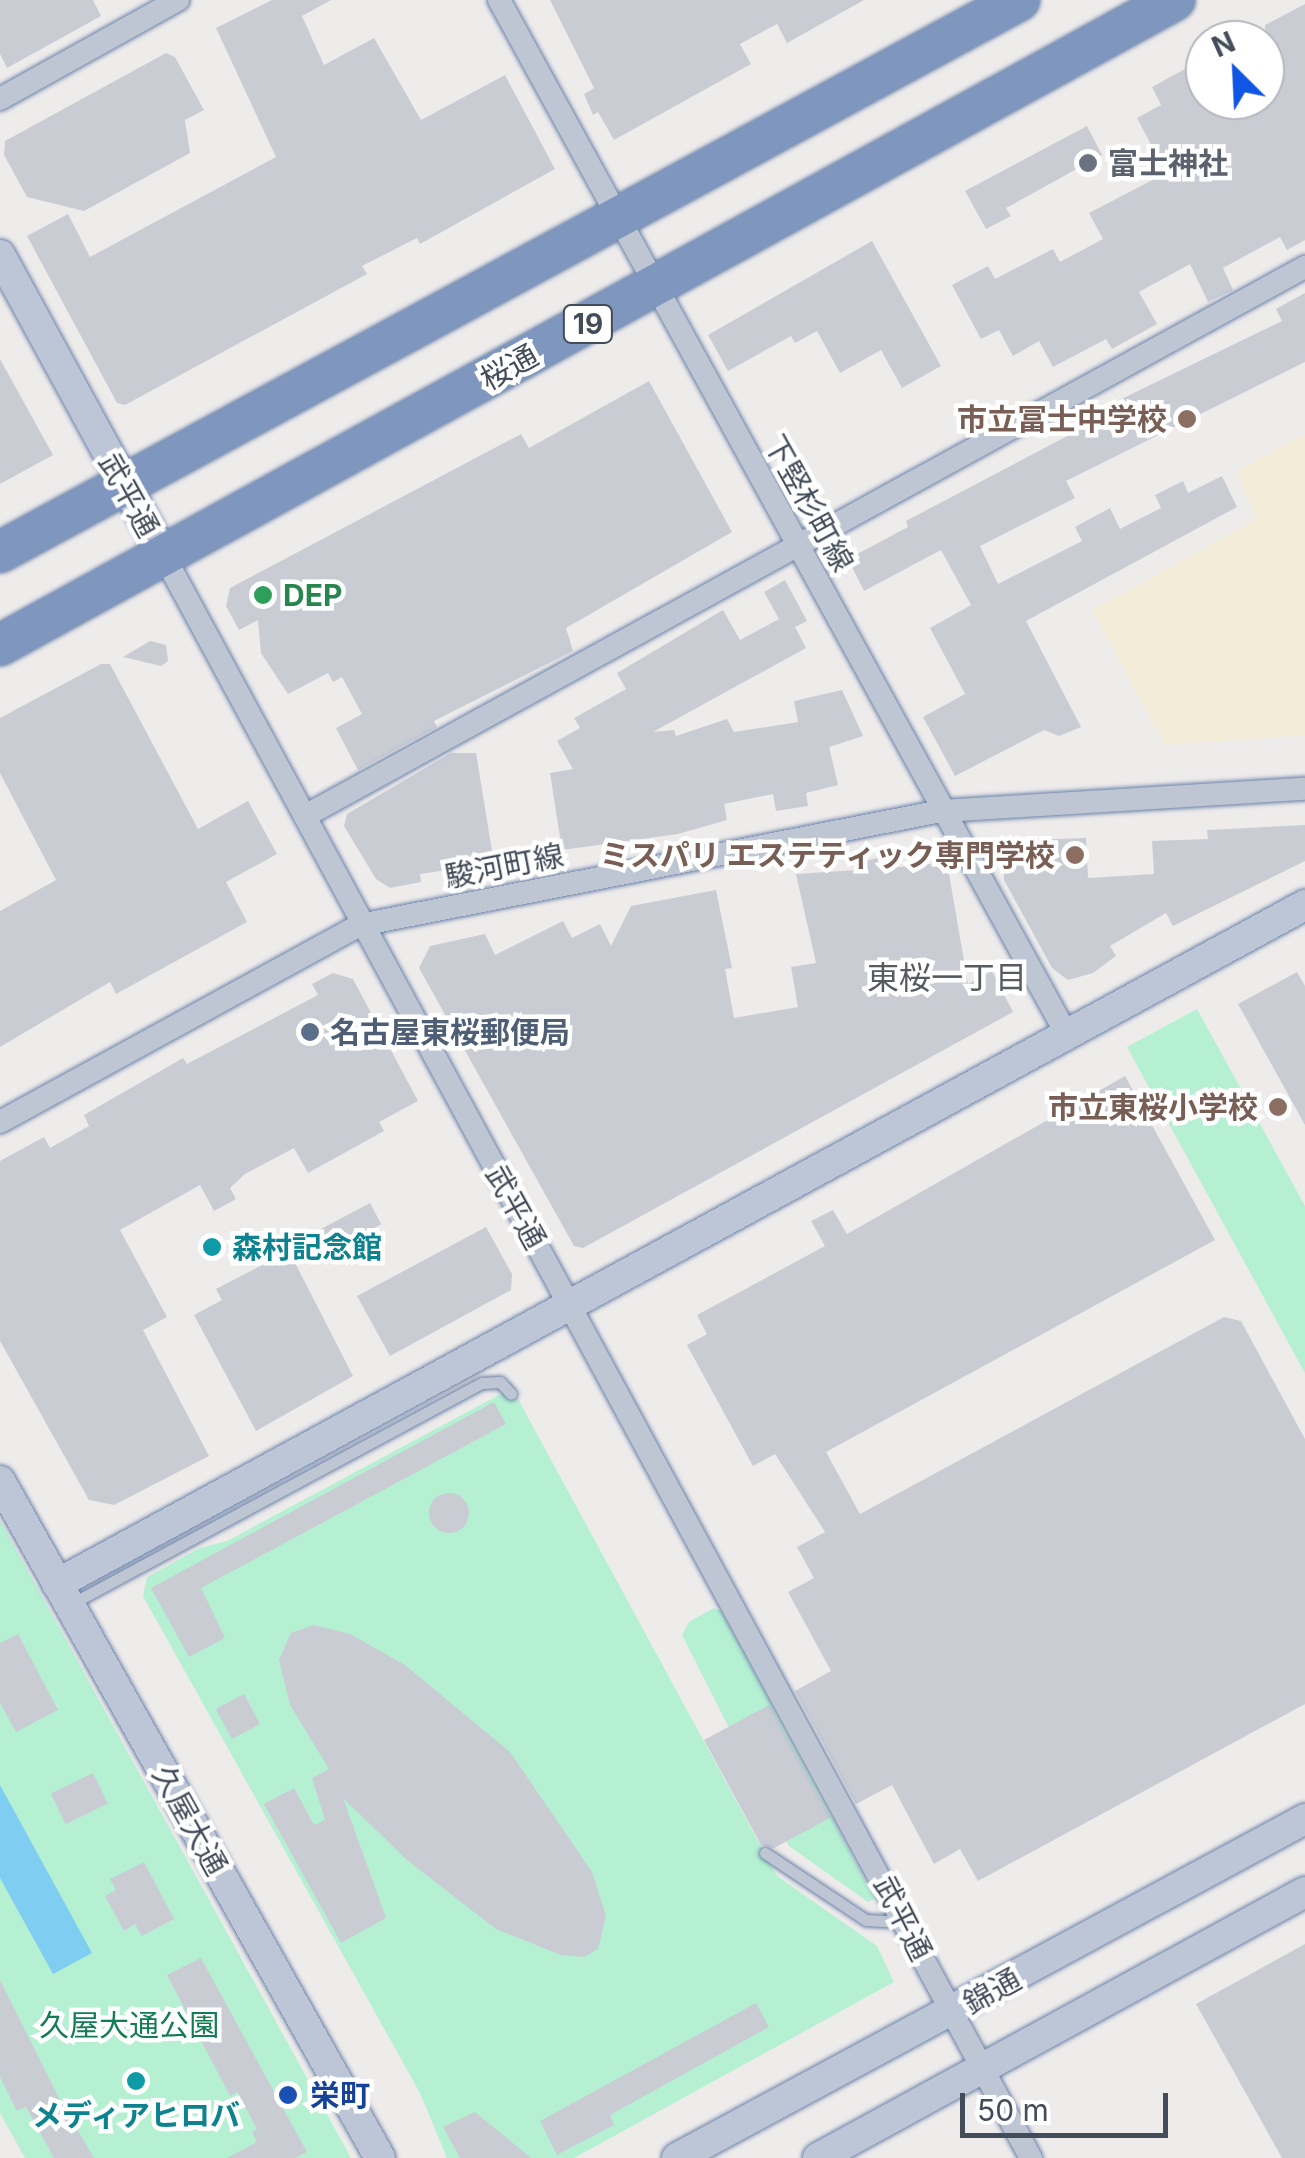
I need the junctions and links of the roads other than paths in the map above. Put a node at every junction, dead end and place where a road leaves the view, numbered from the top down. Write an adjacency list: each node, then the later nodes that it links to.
1 (178, 0): 5 (street)
2 (499, 0): 6 (street, 下竪杉町線)
3 (1019, 0): 6 (highway)
4 (1174, 0): 9 (highway, 桜通 / 19)
5 (0, 99)
6 (616, 214): 9 (street, 下竪杉町線); 10 (highway)
7 (0, 256): 10 (street, 武平通)
8 (1305, 267): 11 (street)
9 (656, 287): 11 (street, 下竪杉町線); 13 (highway, 桜通 / 19)
10 (123, 485): 12 (highway); 13 (street, 武平通)
11 (796, 544): 16 (street, 下竪杉町線); 17 (street)
12 (0, 552)
13 (164, 556): 14 (highway, 桜通 / 19); 17 (street, 武平通)
14 (0, 645)
15 (1305, 789): 16 (street, 駿河町線)
16 (941, 811): 19 (street, 駿河町線); 20 (street, 下竪杉町線)
17 (304, 816): 19 (street, 武平通)
18 (1305, 906): 20 (street)
19 (360, 924): 21 (street, 駿河町線); 22 (street, 武平通)
20 (1067, 1035): 22 (street)
21 (0, 1122)
22 (571, 1306): 25 (street); 29 (street, 武平通)
23 (510, 1394): 25 (lane)
24 (0, 1481): 25 (street, 久屋大通)
25 (63, 1595): 32 (street, 久屋大通)
26 (1305, 1820): 30 (street, 錦通)
27 (765, 1853): 29 (lane)
28 (1305, 1892): 31 (street)
29 (906, 1922): 30 (street, 武平通)
30 (951, 2013): 31 (street, 武平通); 33 (street, 錦通)
31 (984, 2070): 34 (street); 35 (street, 武平通)
32 (380, 2158)
33 (676, 2158)
34 (818, 2158)
35 (1031, 2158)

